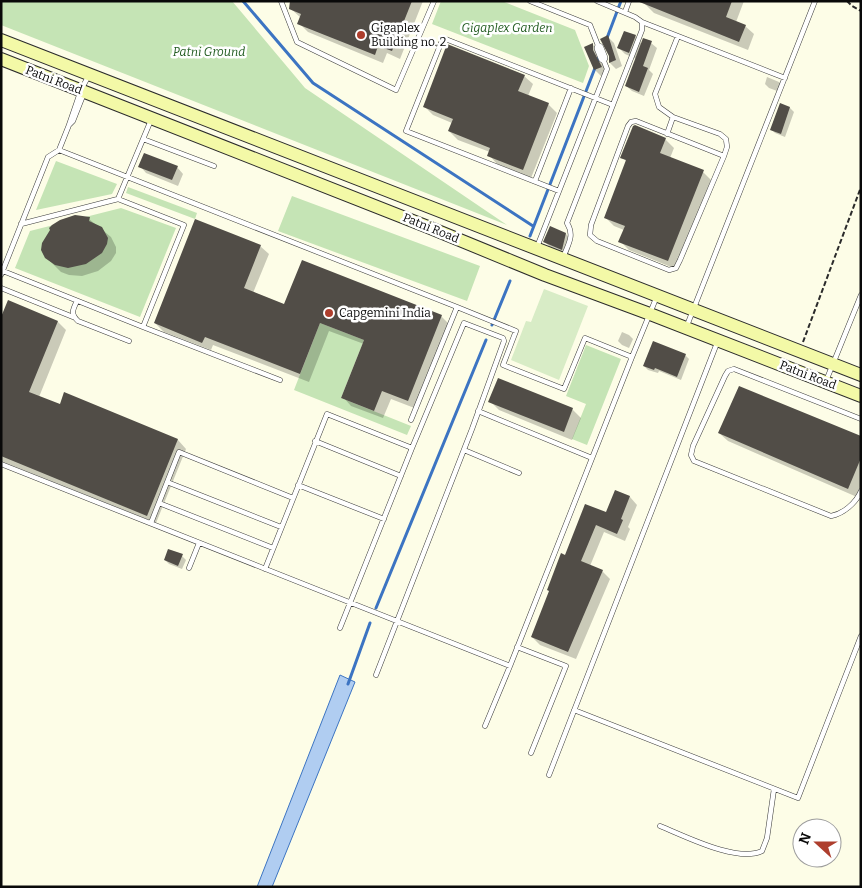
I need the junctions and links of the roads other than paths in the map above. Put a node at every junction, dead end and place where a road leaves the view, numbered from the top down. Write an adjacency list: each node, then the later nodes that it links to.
1 (281, 1): 2 (lane)
2 (434, 1)
3 (530, 1): 11 (lane)
4 (597, 1): 7 (lane)
5 (629, 1): 7 (lane)
6 (815, 1): 15 (lane)
7 (625, 12): 8 (lane)
8 (642, 22): 9 (lane); 19 (lane)
9 (678, 36): 15 (lane); 20 (lane)
10 (1, 40): 14 (main road, Patni Road)
11 (599, 48): 12 (street)
12 (603, 58): 18 (lane)
13 (1, 59): 17 (main road, Patni Road)
14 (89, 74): 17 (lane); 32 (main road, Patni Road)
15 (785, 78): 40 (lane)
16 (571, 88): 18 (lane); 28 (lane); 28 (lane)
17 (83, 91): 21 (main road, Patni Road); 24 (lane)
18 (596, 98): 19 (lane); 29 (lane)
19 (613, 105): 33 (lane)
20 (673, 117): 22 (lane); 25 (lane)
21 (152, 118): 23 (lane); 42 (main road, Patni Road)
22 (667, 134): 25 (lane); 25 (lane)
23 (143, 139): 26 (lane); 27 (lane)
24 (60, 150): 27 (lane); 31 (lane)
25 (724, 156)
26 (214, 166)
27 (128, 177): 30 (lane); 39 (lane)
28 (534, 181): 29 (lane)
29 (559, 191): 32 (lane)
30 (118, 198): 31 (lane); 45 (lane)
31 (22, 224): 34 (lane)
32 (536, 248): 33 (main road, Patni Road)
33 (563, 259): 37 (main road, Patni Road)
34 (2, 273): 38 (lane)
35 (1, 288): 43 (lane)
36 (861, 295): 50 (lane)
37 (657, 296): 40 (main road, Patni Road); 42 (lane)
38 (76, 301): 43 (lane); 45 (lane)
39 (457, 307): 41 (lane); 57 (lane)
40 (694, 310): 46 (lane); 50 (main road, Patni Road)
41 (470, 313): 44 (lane); 49 (lane)
42 (650, 314): 46 (main road, Patni Road); 49 (lane)
43 (73, 317): 48 (lane)
44 (464, 323): 55 (lane); 59 (lane)
45 (143, 327): 52 (lane)
46 (686, 328): 47 (main road, Patni Road)
47 (718, 340): 53 (main road, Patni Road); 84 (lane)
48 (129, 341)
49 (632, 357): 61 (lane)
50 (832, 364): 51 (main road, Patni Road); 53 (lane)
51 (861, 376)
52 (280, 380)
53 (825, 382): 54 (main road, Patni Road)
54 (861, 396)
55 (478, 411): 60 (lane); 61 (lane)
56 (861, 419): 67 (lane)
57 (411, 420)
58 (316, 442): 59 (lane); 64 (lane); 66 (lane)
59 (412, 448): 64 (lane)
60 (464, 450): 63 (lane); 78 (lane)
61 (592, 458): 81 (lane)
62 (1, 464): 71 (lane)
63 (519, 473)
64 (401, 476): 70 (lane)
65 (168, 482): 68 (lane); 69 (lane); 72 (lane)
66 (298, 485): 68 (lane); 70 (lane)
67 (861, 491)
68 (293, 498): 72 (lane)
69 (159, 503): 71 (lane); 74 (lane)
70 (384, 519): 77 (lane)
71 (151, 523): 73 (lane)
72 (281, 527): 74 (lane)
73 (199, 543): 75 (lane); 76 (lane)
74 (273, 548): 76 (lane)
75 (189, 568)
76 (265, 568): 77 (lane)
77 (351, 603): 78 (lane); 79 (lane)
78 (397, 621): 82 (lane); 83 (lane)
79 (340, 628)
80 (861, 636): 88 (lane)
81 (517, 647): 82 (lane); 86 (lane)
82 (510, 666): 85 (lane)
83 (376, 675)
84 (574, 710): 87 (lane); 88 (lane)
85 (485, 726)
86 (531, 753)
87 (549, 775)
88 (774, 789): 89 (lane)
89 (660, 826)

